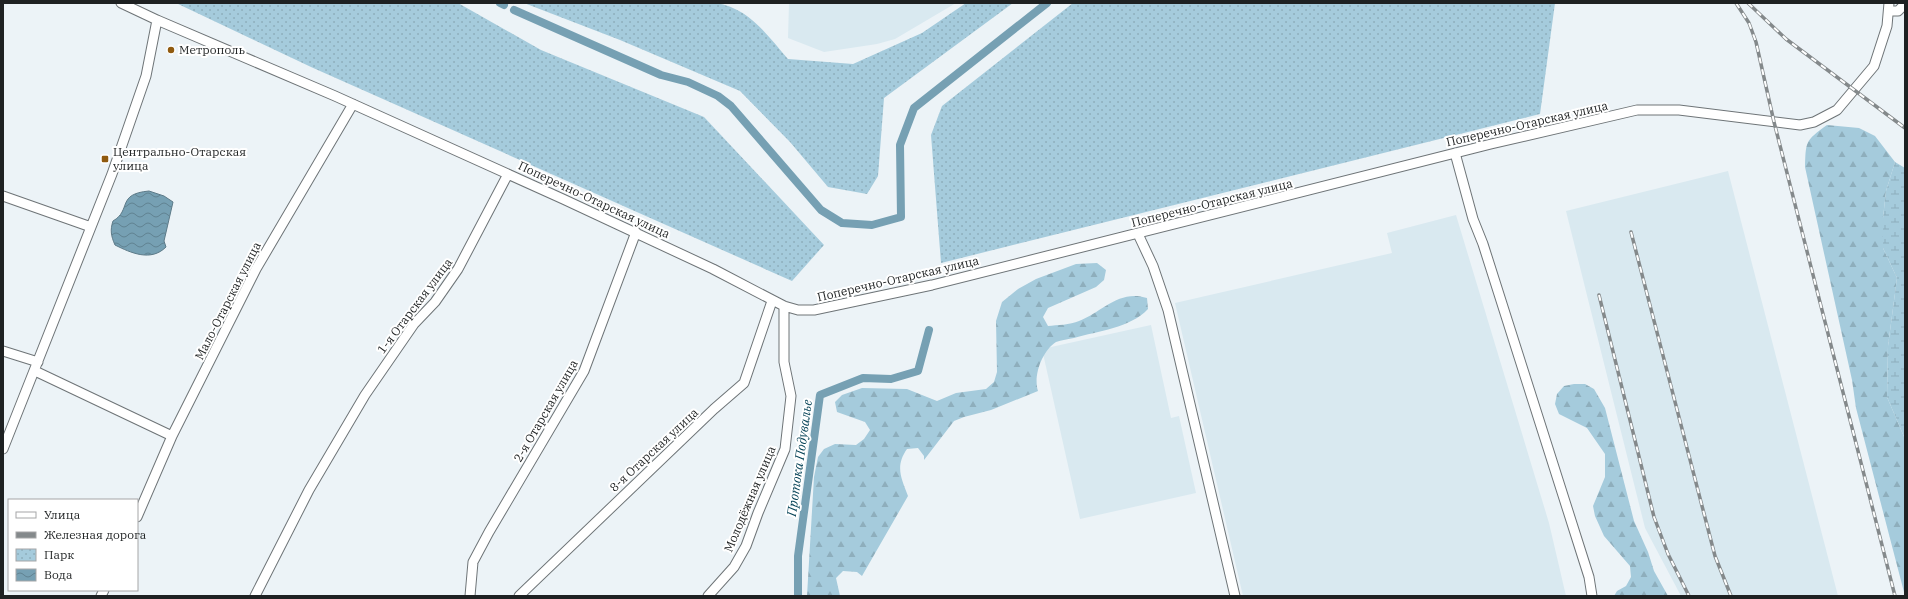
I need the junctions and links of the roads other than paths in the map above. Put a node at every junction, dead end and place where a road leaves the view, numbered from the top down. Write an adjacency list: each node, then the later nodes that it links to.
1 (121, 3): 4 (street, Поперечно-Отарская улица)
2 (1905, 4): 3 (street)
3 (1889, 7): 6 (street, Поперечно-Отарская улица)
4 (157, 20): 5 (street, Поперечно-Отарская улица); 9 (street)
5 (353, 104): 7 (street, Поперечно-Отарская улица); 16 (street, Мало-Отарская улица)
6 (1455, 153): 11 (street, Поперечно-Отарская улица); 24 (street)
7 (508, 174): 10 (street, Поперечно-Отарская улица); 19 (street, 1-я Отарская улица)
8 (3, 196): 9 (street)
9 (92, 227): 15 (street)
10 (636, 232): 12 (street, Поперечно-Отарская улица); 20 (street, 2-я Отарская улица)
11 (1138, 234): 13 (street, Поперечно-Отарская улица); 23 (street)
12 (772, 301): 13 (street, Поперечно-Отарская улица); 21 (street, 8-я Отарская улица)
13 (784, 306): 22 (street, Молодёжная улица)
14 (3, 351): 15 (street)
15 (36, 366): 16 (street); 17 (street)
16 (172, 436): 18 (street, Мало-Отарская улица)
17 (3, 449)
18 (138, 514)
19 (255, 596)
20 (470, 596)
21 (519, 596)
22 (708, 596)
23 (1235, 596)
24 (1592, 596)

